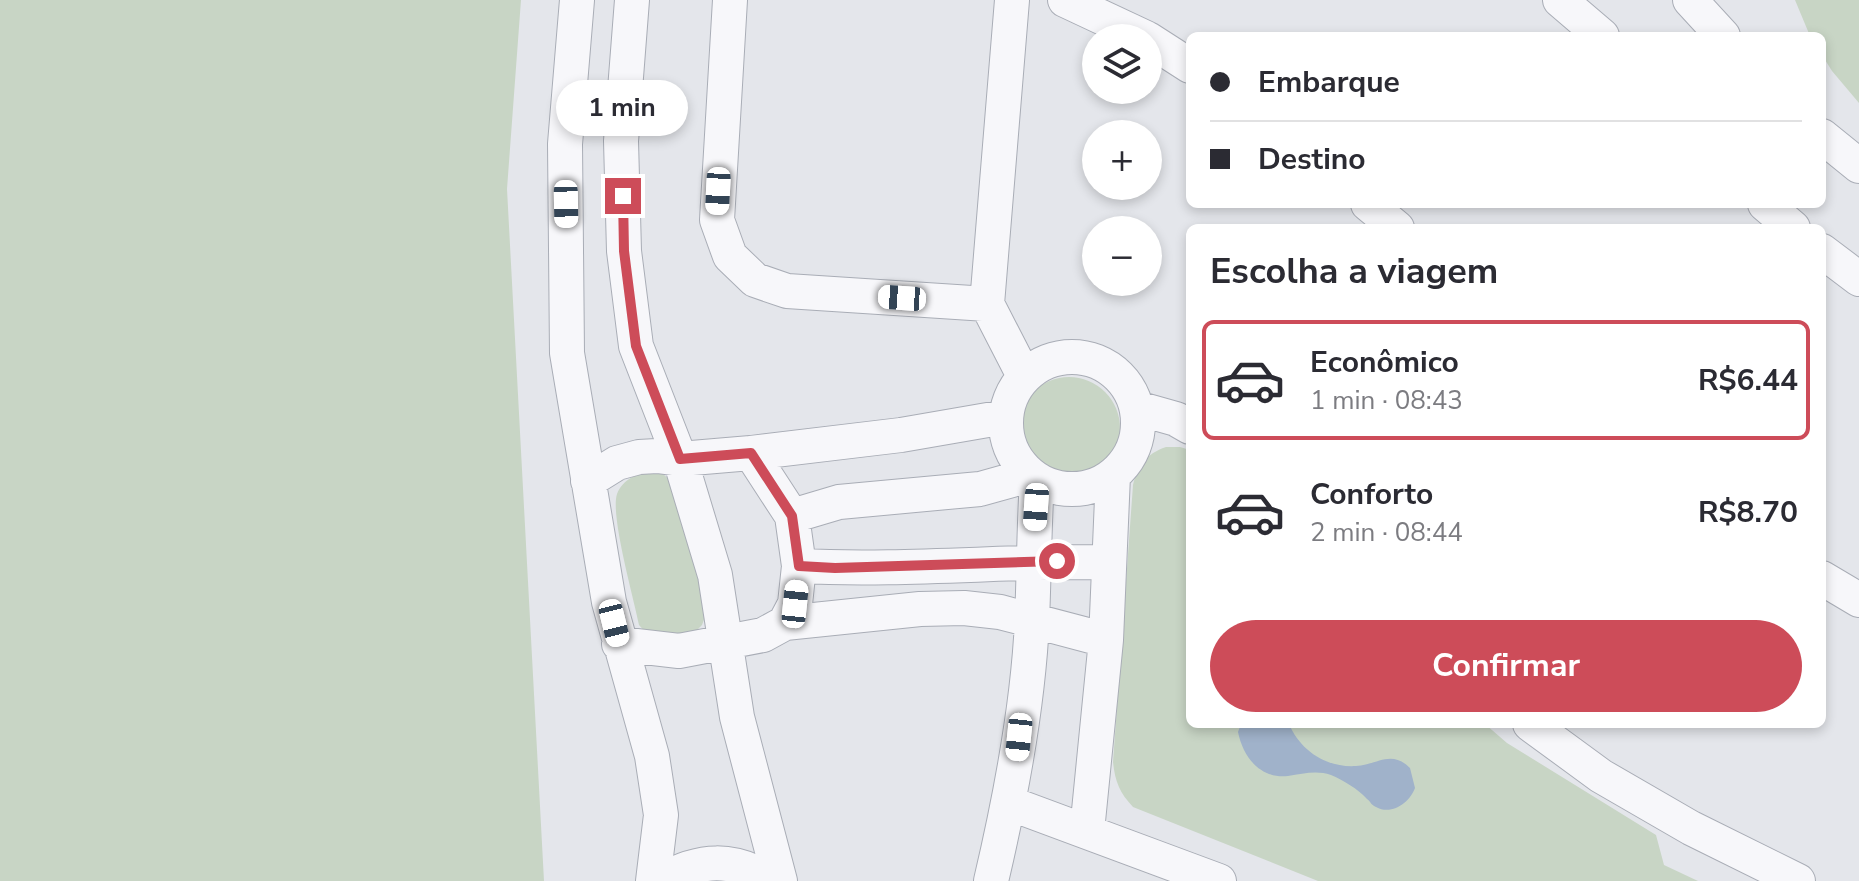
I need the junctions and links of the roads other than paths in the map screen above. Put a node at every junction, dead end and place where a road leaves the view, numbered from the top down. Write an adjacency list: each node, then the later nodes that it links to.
1 (577, 0): 30 (street)
2 (632, 0): 27 (street)
3 (730, 0): 21 (street)
4 (1012, 0): 21 (street)
5 (1065, 0): 8 (street)
6 (1560, 0): 9 (street)
7 (1690, 0): 10 (street)
8 (1117, 24)
9 (1597, 32)
10 (1719, 32)
11 (1162, 48): 12 (street)
12 (1186, 63)
13 (1826, 139): 14 (street)
14 (1859, 166)
15 (1373, 208): 17 (street)
16 (1770, 208): 18 (street)
17 (1392, 224)
18 (1788, 224)
19 (1826, 254): 20 (street)
20 (1859, 279)
21 (987, 304): 22 (street)
22 (1024, 376): 23 (street); 24 (street)
23 (1137, 408): 25 (street); 28 (street)
24 (1005, 417): 26 (street); 29 (street)
25 (1186, 425)
26 (751, 453): 27 (street); 31 (street)
27 (680, 459): 30 (street); 40 (street)
28 (1113, 475): 29 (street); 33 (street)
29 (1034, 478): 31 (street); 32 (street)
30 (588, 481): 41 (street)
31 (792, 516): 34 (street)
32 (1032, 561): 33 (street); 34 (street); 37 (street)
33 (1108, 562): 39 (street)
34 (799, 566): 38 (street)
35 (1826, 580): 36 (street)
36 (1859, 600)
37 (1032, 622): 38 (street); 39 (street); 43 (street)
38 (785, 623): 40 (street)
39 (1106, 640): 44 (street)
40 (725, 641): 41 (street); 48 (street)
41 (619, 644): 45 (street)
42 (1535, 728): 51 (street)
43 (1009, 803): 44 (street); 49 (street)
44 (1087, 831): 50 (street)
45 (653, 881)
46 (660, 881): 47 (street)
47 (772, 881)
48 (780, 881)
49 (991, 881)
50 (1219, 881)
51 (1798, 881)

